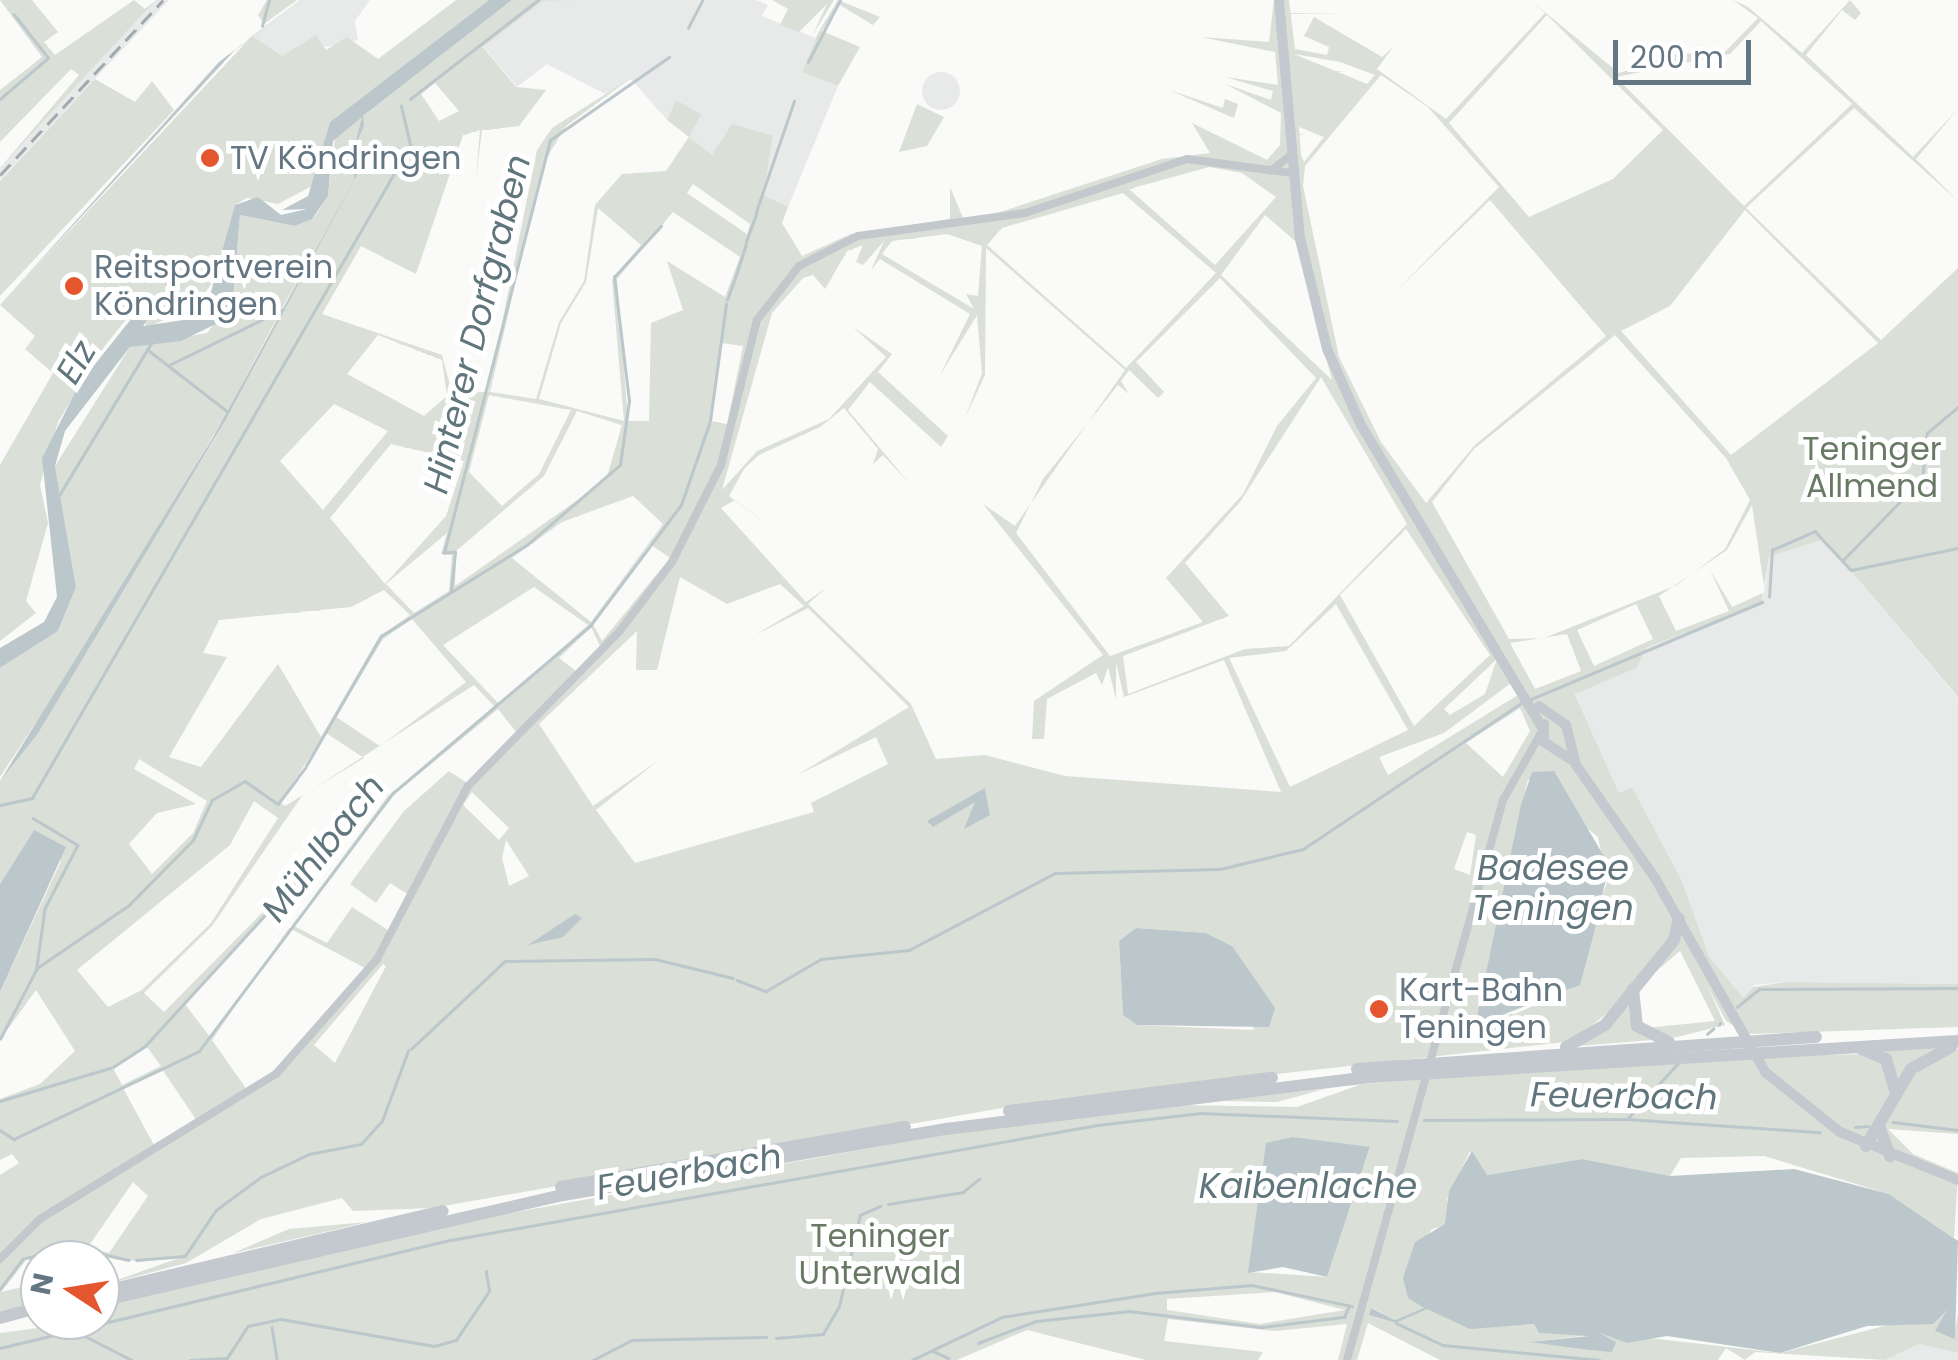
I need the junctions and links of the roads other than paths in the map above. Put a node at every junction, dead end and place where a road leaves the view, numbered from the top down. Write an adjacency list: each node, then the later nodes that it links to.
1 (1279, 0): 2 (main road)
2 (1290, 155): 3 (street); 4 (main road)
3 (1272, 171): 4 (street); 25 (street)
4 (1292, 173): 5 (main road)
5 (1531, 698): 6 (main road); 7 (main road)
6 (1555, 719): 7 (main road); 8 (main road)
7 (1541, 730): 9 (main road); 10 (street)
8 (1567, 738): 9 (main road); 11 (main road)
9 (1551, 746): 10 (street); 11 (main road)
10 (1523, 758): 28 (street)
11 (1576, 764): 12 (main road)
12 (1679, 920): 13 (highway)
13 (1677, 944): 14 (highway); 22 (main road)
14 (1637, 977): 16 (highway); 19 (highway)
15 (1958, 1033): 16 (highway)
16 (1676, 1044): 19 (highway)
17 (1958, 1044): 18 (highway); 20 (highway)
18 (1835, 1045): 20 (highway); 27 (highway)
19 (1550, 1053): 26 (highway)
20 (1895, 1092): 21 (highway)
21 (1880, 1131): 22 (highway); 23 (highway)
22 (1870, 1148): 23 (main road)
23 (1890, 1156): 24 (main road)
24 (1958, 1180)
25 (0, 1259)
26 (120, 1287)
27 (120, 1296)
28 (1348, 1360)

